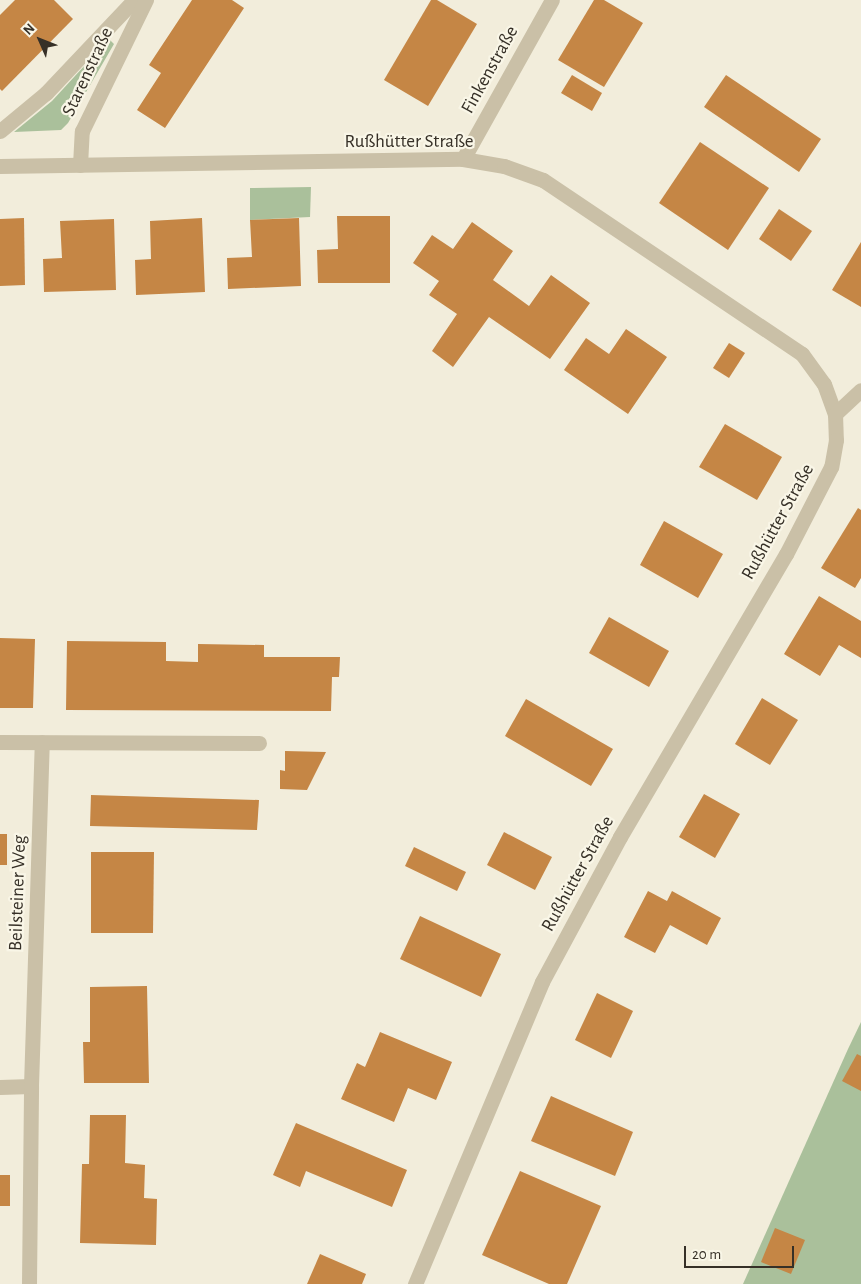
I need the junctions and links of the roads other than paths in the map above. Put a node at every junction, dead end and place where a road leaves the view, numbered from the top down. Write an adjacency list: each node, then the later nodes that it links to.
1 (134, 0): 4 (street, Starenstraße)
2 (146, 0): 6 (street, Starenstraße)
3 (552, 0): 5 (street, Finkenstraße)
4 (0, 132)
5 (463, 160): 6 (street, Rußhütter Straße); 9 (street, Rußhütter Straße)
6 (80, 165): 7 (street, Rußhütter Straße)
7 (0, 166)
8 (861, 390): 9 (street)
9 (835, 414): 16 (street, Rußhütter Straße)
10 (0, 742): 11 (street)
11 (42, 742): 12 (street); 13 (street, Beilsteiner Weg)
12 (259, 743)
13 (31, 1086): 14 (street); 15 (street, Beilsteiner Weg)
14 (0, 1087)
15 (29, 1284)
16 (415, 1284)

